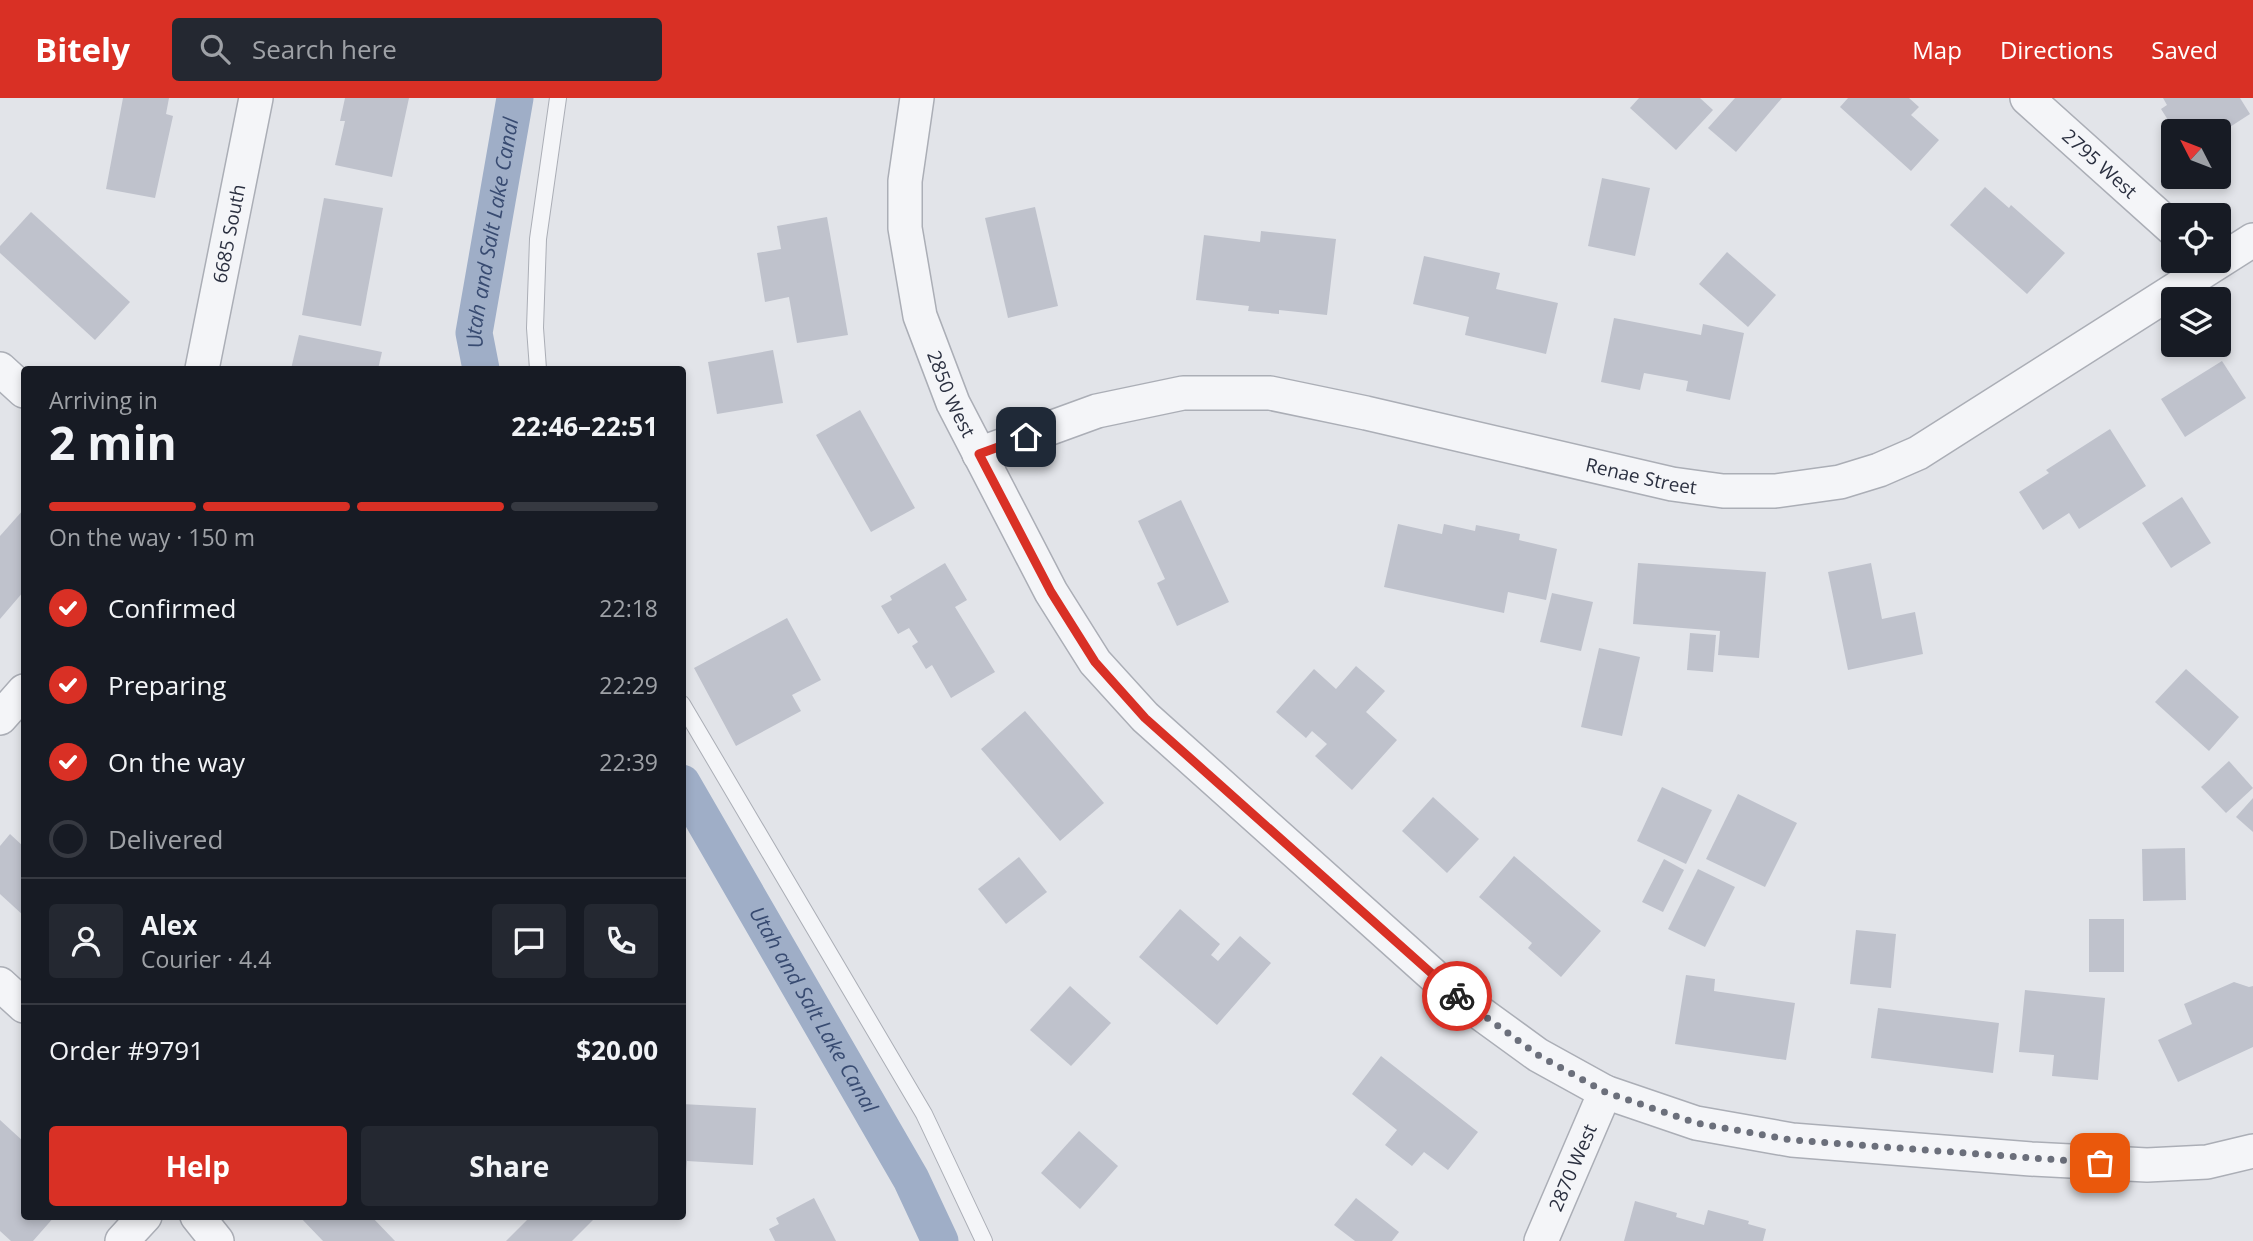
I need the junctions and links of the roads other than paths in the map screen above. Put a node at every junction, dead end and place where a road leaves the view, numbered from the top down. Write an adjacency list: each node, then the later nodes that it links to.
1 (256, 98): 9 (street, 6685 South)
2 (558, 98): 10 (lane)
3 (917, 98): 13 (street, 2850 West)
4 (2027, 98): 5 (street, 2795 West)
5 (2161, 218)
6 (2253, 240): 7 (street, Renae Street)
7 (2231, 252)
8 (2195, 273): 13 (street, Renae Street)
9 (203, 366)
10 (538, 366)
11 (0, 369): 12 (street)
12 (21, 388)
13 (979, 454): 19 (street, 2850 West)
14 (21, 694): 16 (street)
15 (686, 712): 25 (lane)
16 (0, 718)
17 (0, 984): 18 (street)
18 (21, 1003)
19 (1605, 1092): 20 (street, 2850 West); 26 (street, 2870 West)
20 (2253, 1151)
21 (141, 1220): 23 (street)
22 (200, 1220): 24 (street)
23 (122, 1241)
24 (217, 1241)
25 (984, 1241)
26 (1541, 1241)

